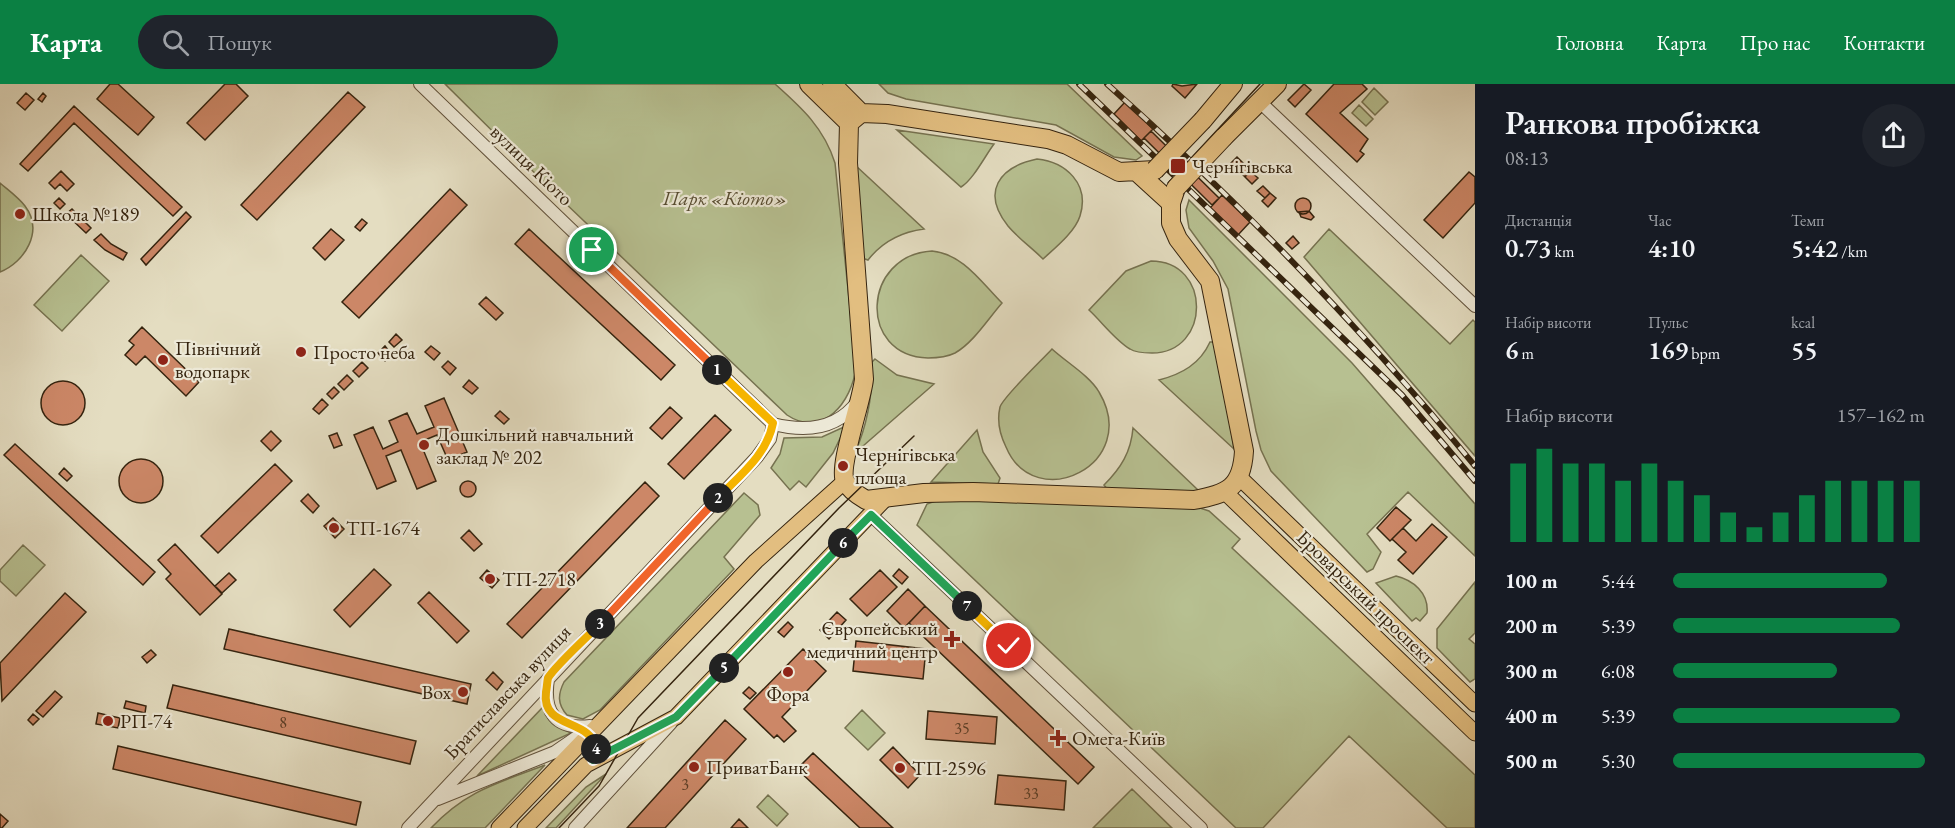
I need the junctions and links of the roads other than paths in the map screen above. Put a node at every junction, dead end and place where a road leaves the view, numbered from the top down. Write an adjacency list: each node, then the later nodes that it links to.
1 (420, 84): 12 (street, вулиця Кіото)
2 (809, 84): 7 (highway)
3 (832, 84): 7 (highway)
4 (1233, 84): 8 (highway, bridge)
5 (1277, 84): 6 (highway)
6 (1260, 102): 9 (highway, bridge); 10 (street)
7 (855, 118): 8 (highway); 11 (highway)
8 (1146, 171): 9 (highway)
9 (1173, 195): 13 (highway)
10 (1475, 306)
11 (862, 396): 12 (street); 14 (highway)
12 (773, 423): 18 (street, Братиславська вулиця)
13 (1240, 478): 15 (highway); 19 (main road, Броварський проспект)
14 (845, 481): 16 (highway); 21 (main road, Братиславська вулиця)
15 (1225, 492): 16 (highway); 22 (main road, Броварський проспект)
16 (885, 499): 17 (main road)
17 (871, 515): 20 (main road); 29 (street)
18 (548, 678): 21 (street); 24 (street, Братиславська вулиця)
19 (1475, 704)
20 (676, 717): 23 (main road); 28 (street)
21 (587, 729): 23 (main road); 24 (street, Братиславська вулиця); 26 (main road, Братиславська вулиця)
22 (1475, 733)
23 (593, 760): 27 (main road)
24 (435, 800): 25 (street, Братиславська вулиця)
25 (408, 828)
26 (499, 828)
27 (525, 828)
28 (575, 828)
29 (1201, 828)

